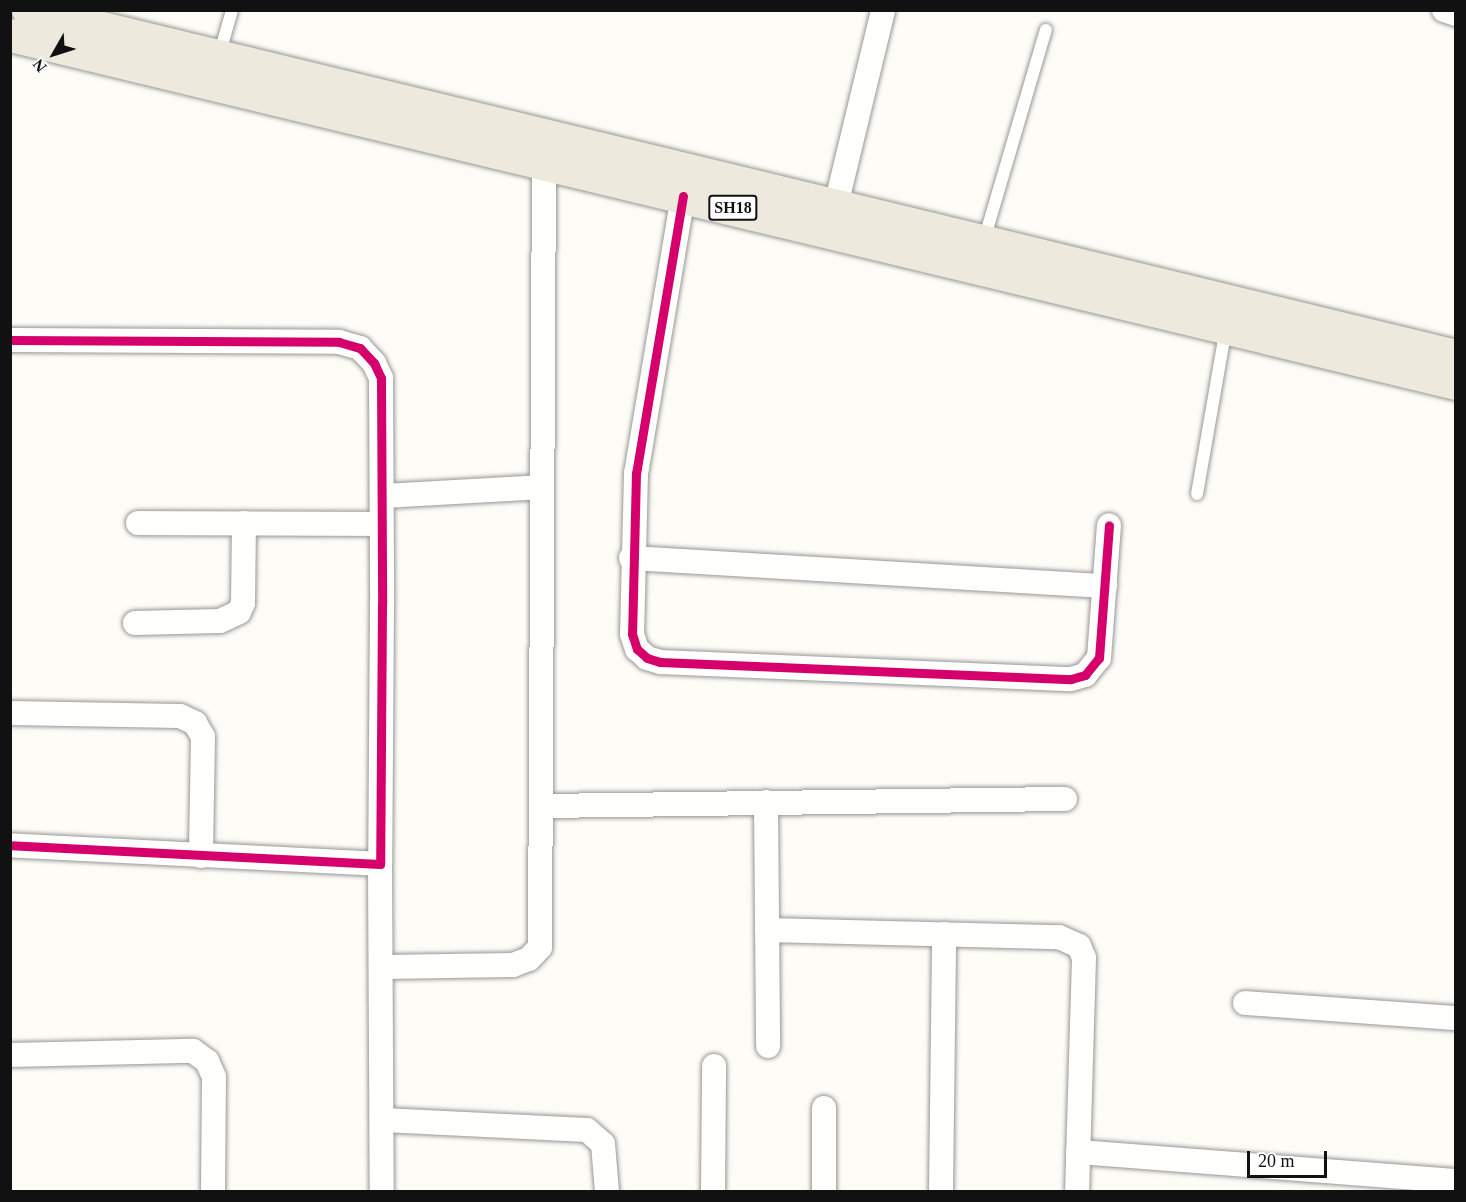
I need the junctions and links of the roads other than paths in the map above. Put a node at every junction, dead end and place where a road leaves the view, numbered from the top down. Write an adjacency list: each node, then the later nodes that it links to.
1 (28, 10): 6 (main road, SH18)
2 (232, 10): 9 (lane)
3 (883, 10): 12 (street)
4 (1444, 10): 5 (street)
5 (1455, 14)
6 (72, 15): 9 (main road, SH18)
7 (1046, 30): 13 (lane)
8 (10, 35): 10 (main road, SH18)
9 (219, 57): 12 (main road, SH18)
10 (544, 162): 11 (main road, SH18); 18 (street)
11 (683, 196): 14 (main road, SH18); 25 (street)
12 (836, 205): 13 (main road, SH18)
13 (984, 241): 16 (main road, SH18)
14 (1227, 327): 17 (main road, SH18); 19 (lane)
15 (10, 340): 20 (street)
16 (1455, 357)
17 (1455, 383)
18 (541, 487): 20 (street); 31 (street)
19 (1197, 494)
20 (381, 496): 23 (street)
21 (138, 523): 22 (street)
22 (244, 524): 23 (street); 27 (street)
23 (381, 524): 34 (street)
24 (1109, 525): 26 (street)
25 (631, 558): 26 (street); 26 (street)
26 (1105, 586)
27 (135, 623)
28 (10, 713): 33 (street)
29 (1065, 799): 30 (street)
30 (766, 802): 31 (street); 35 (street)
31 (542, 806): 37 (street)
32 (10, 845): 33 (street)
33 (201, 856): 34 (street)
34 (380, 864): 37 (street)
35 (767, 930): 36 (street); 40 (street)
36 (944, 934): 45 (street); 52 (street)
37 (382, 967): 44 (street)
38 (1245, 1004): 39 (street)
39 (1455, 1018)
40 (768, 1046)
41 (10, 1055): 47 (street)
42 (714, 1066): 50 (street)
43 (824, 1108): 51 (street)
44 (383, 1119): 48 (street); 49 (street)
45 (1078, 1152): 46 (street); 53 (street)
46 (1455, 1181)
47 (213, 1191)
48 (382, 1191)
49 (607, 1191)
50 (713, 1191)
51 (824, 1191)
52 (940, 1191)
53 (1077, 1191)

